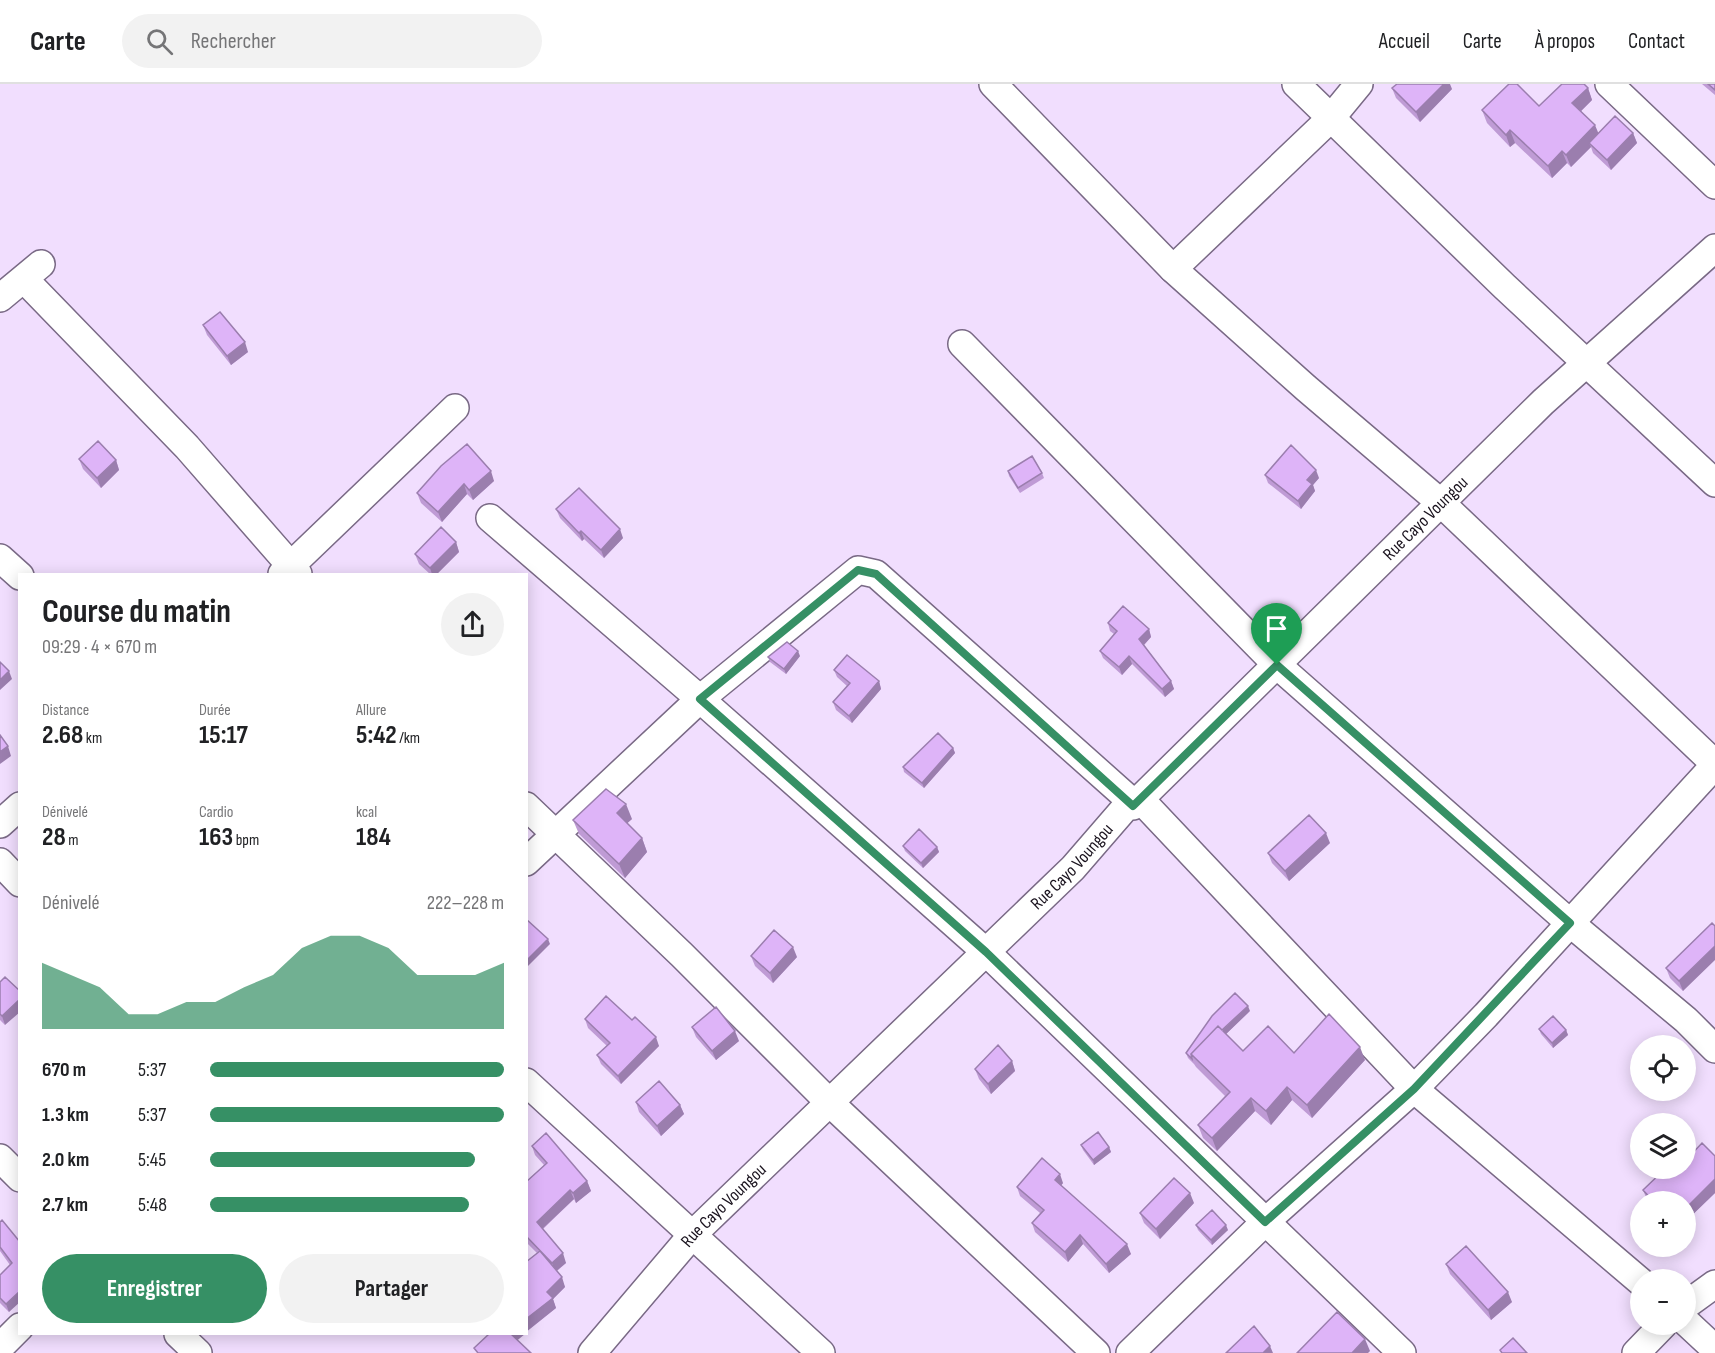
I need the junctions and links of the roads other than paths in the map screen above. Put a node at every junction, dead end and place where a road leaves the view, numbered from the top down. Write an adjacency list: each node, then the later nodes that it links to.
1 (993, 84): 8 (street)
2 (1296, 84): 5 (street)
3 (1359, 84): 5 (street)
4 (1609, 84): 6 (street)
5 (1330, 118): 8 (street); 11 (street)
6 (1715, 185)
7 (1715, 248): 11 (street, Rue Cayo Voungou)
8 (1173, 269): 14 (street)
9 (0, 298): 17 (street)
10 (962, 344): 19 (street)
11 (1586, 364): 13 (street); 14 (street, Rue Cayo Voungou)
12 (455, 408): 17 (street)
13 (1715, 483)
14 (1441, 503): 19 (street, Rue Cayo Voungou); 21 (street)
15 (490, 518): 20 (street)
16 (0, 558): 18 (street)
17 (290, 572)
18 (18, 574)
19 (1277, 665): 22 (street, Rue Cayo Voungou); 30 (street)
20 (700, 699): 22 (street); 26 (street); 31 (street)
21 (1715, 764): 30 (street)
22 (1136, 800): 31 (street, Rue Cayo Voungou); 34 (street)
23 (18, 808): 25 (street)
24 (528, 808): 26 (street)
25 (0, 824)
26 (555, 835): 27 (street); 35 (street)
27 (528, 860)
28 (0, 862): 29 (street)
29 (18, 881)
30 (1570, 923): 32 (street); 34 (street)
31 (986, 952): 35 (street, Rue Cayo Voungou); 38 (street)
32 (1715, 1049)
33 (528, 1084): 39 (street)
34 (1414, 1089): 38 (street); 40 (street)
35 (829, 1102): 39 (street, Rue Cayo Voungou); 52 (street)
36 (0, 1158): 37 (street)
37 (18, 1176)
38 (1265, 1222): 53 (street); 54 (street)
39 (693, 1234): 50 (street, Rue Cayo Voungou); 51 (street)
40 (1630, 1273)
41 (1715, 1284): 42 (street)
42 (1696, 1298)
43 (18, 1329): 47 (street)
44 (1696, 1331): 48 (street)
45 (179, 1335): 49 (street)
46 (1653, 1335): 55 (street)
47 (0, 1347)
48 (1715, 1349)
49 (198, 1353)
50 (592, 1353)
51 (821, 1353)
52 (1095, 1353)
53 (1130, 1353)
54 (1402, 1353)
55 (1636, 1353)

